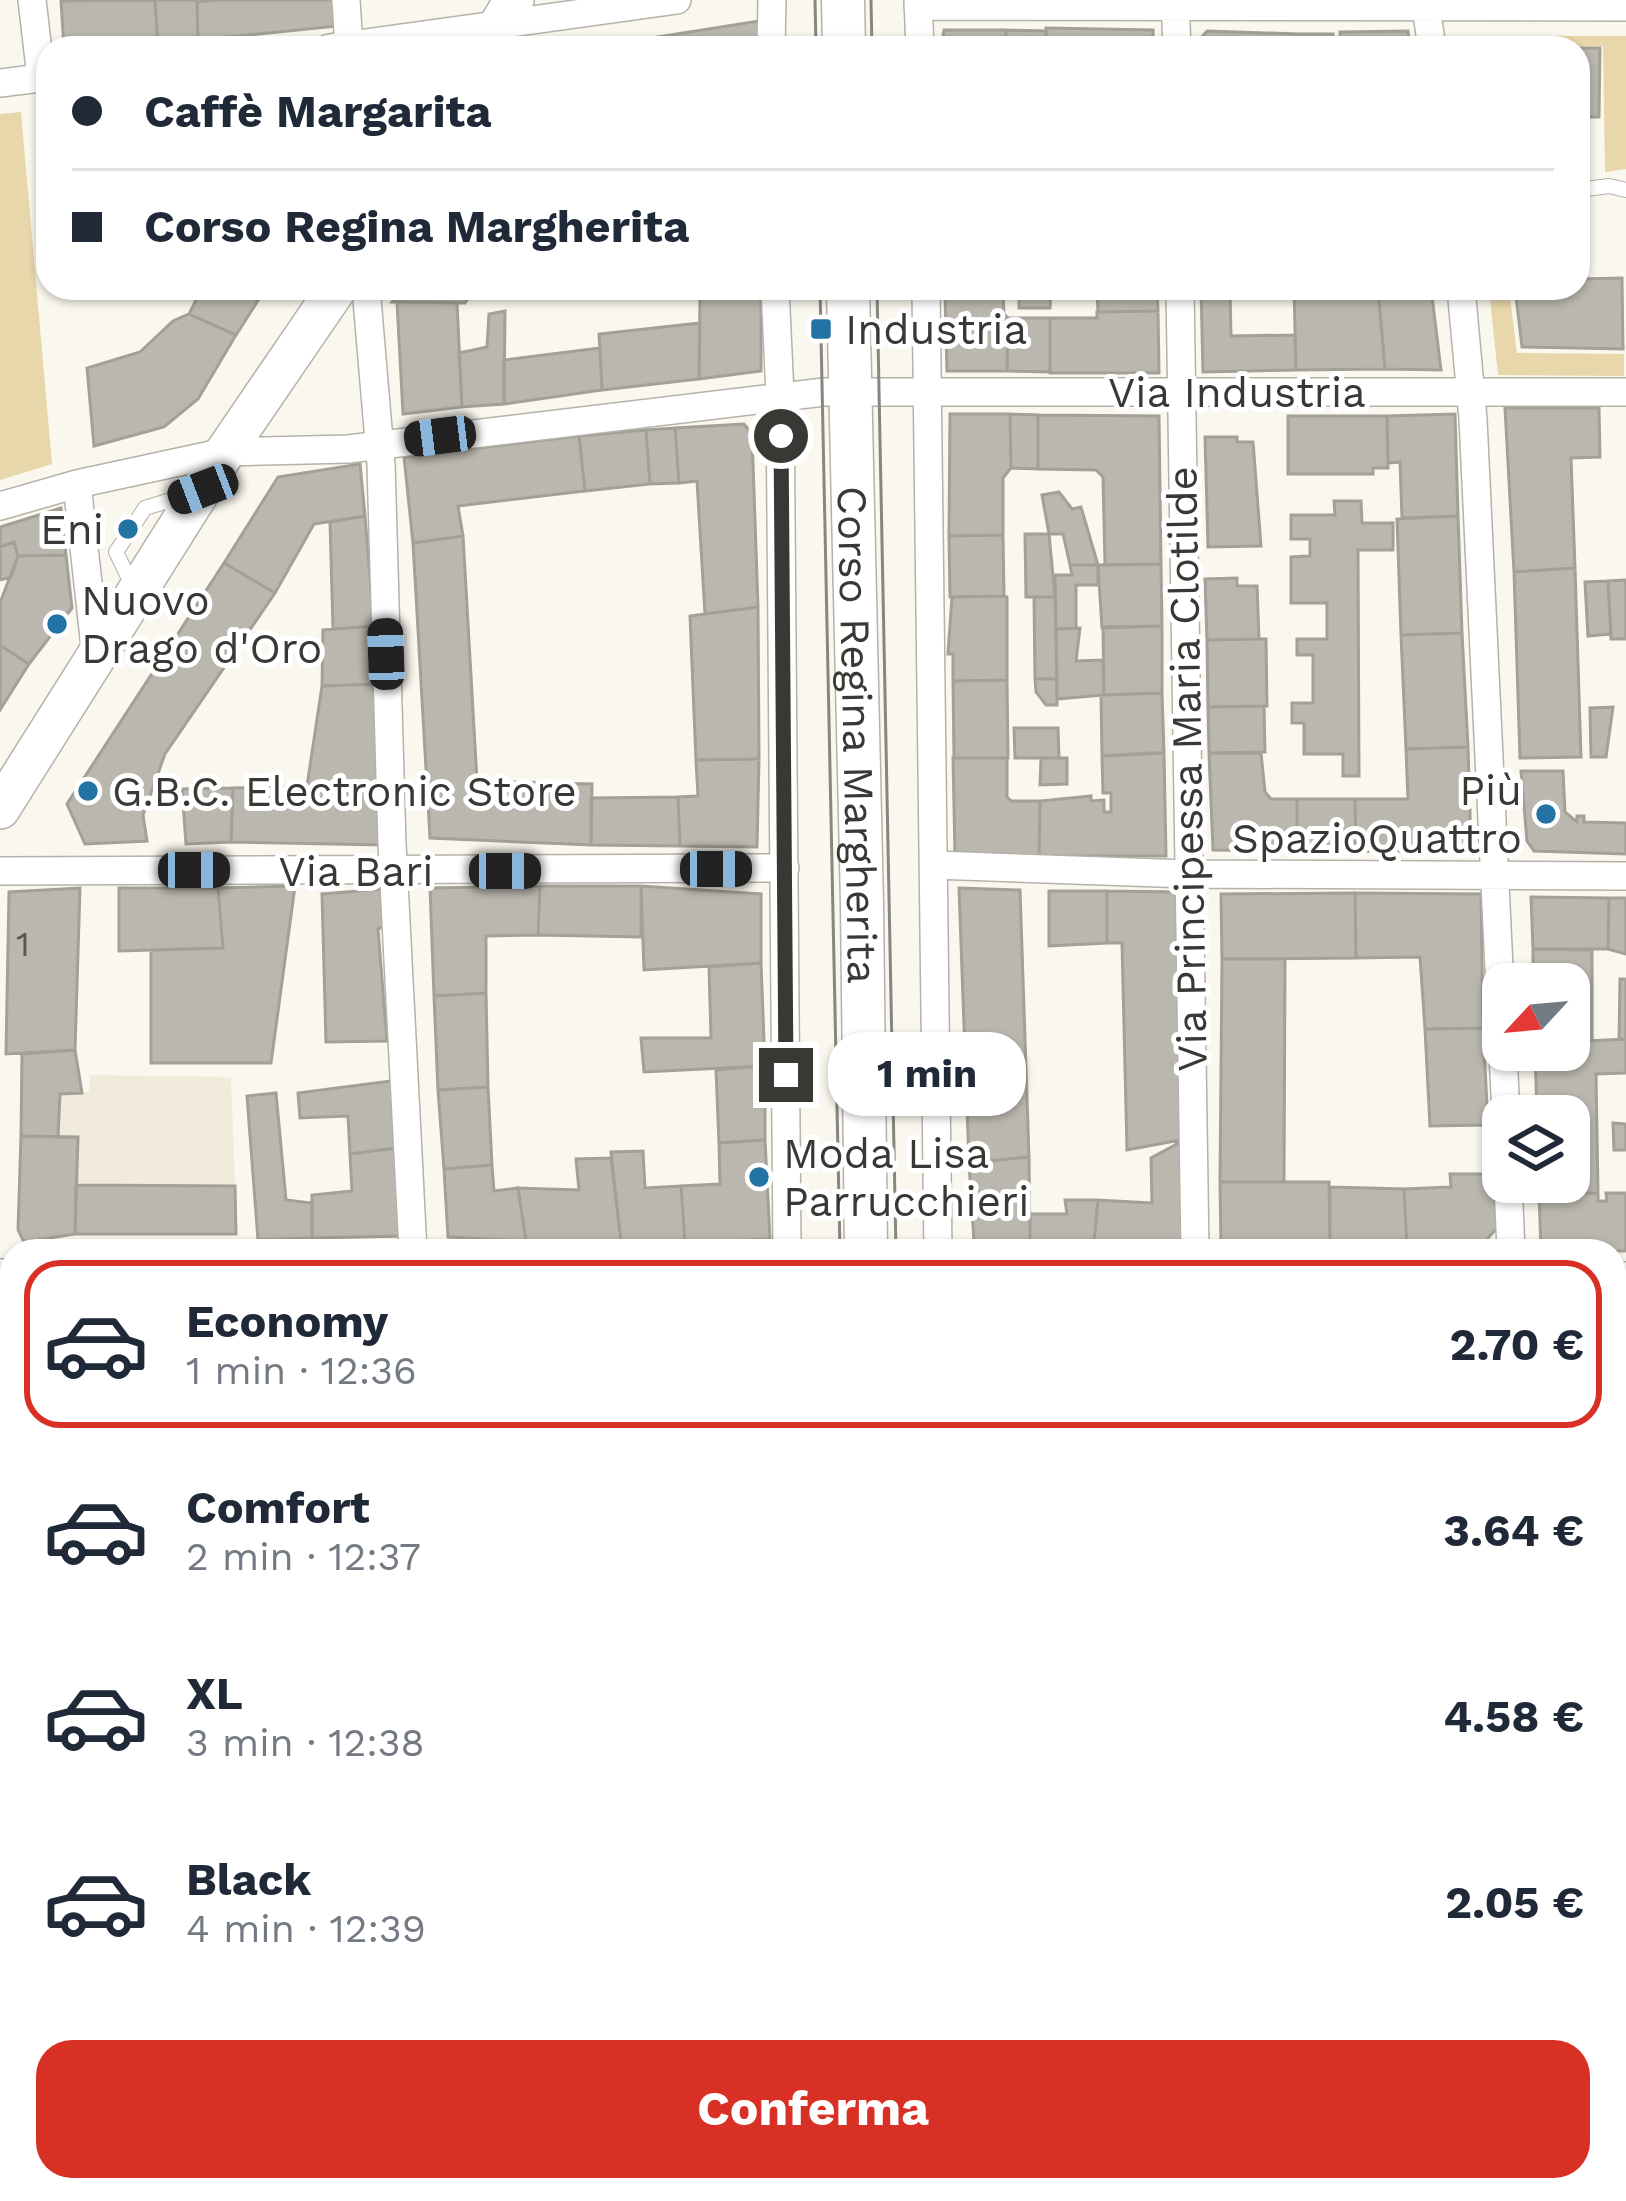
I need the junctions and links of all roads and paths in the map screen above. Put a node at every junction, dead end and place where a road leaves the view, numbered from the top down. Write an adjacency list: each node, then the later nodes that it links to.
1 (32, 0): 12 (street)
2 (346, 0): 13 (street)
3 (677, 0): 6 (street)
4 (772, 0): 15 (street)
5 (843, 0): 16 (main road)
6 (629, 3): 11 (street)
7 (918, 3): 8 (street); 17 (street)
8 (1175, 3): 9 (street); 18 (street)
9 (1426, 3): 10 (street); 19 (street)
10 (1626, 7)
11 (500, 23): 14 (street)
12 (38, 36)
13 (343, 36)
14 (414, 36)
15 (771, 36)
16 (844, 36)
17 (919, 36)
18 (1176, 36)
19 (1430, 36)
20 (36, 78): 21 (street)
21 (0, 83)
22 (1590, 188): 23 (lane)
23 (1626, 190)
24 (329, 300): 38 (main road)
25 (367, 300): 37 (street)
26 (776, 300): 36 (street, Corso Regina Margherita)
27 (848, 300): 31 (main road, Corso Regina Margherita)
28 (926, 300): 32 (street, Corso Regina Margherita)
29 (1180, 300): 35 (street, Via Principessa Maria Clotilde)
30 (1462, 300): 33 (street)
31 (849, 391): 32 (street, Via Industria); 36 (street, Via Industria); 54 (main road, Corso Regina Margherita)
32 (927, 391): 35 (street, Via Industria); 43 (street, Corso Regina Margherita)
33 (1471, 391): 34 (street, Via Industria); 35 (street, Via Industria); 48 (street)
34 (1626, 392)
35 (1180, 394): 47 (street, Via Principessa Maria Clotilde)
36 (780, 395): 37 (street, Via Industria); 44 (street, Corso Regina Margherita)
37 (379, 445): 38 (street, Via Industria); 46 (street)
38 (225, 452): 39 (street, Via Industria); 41 (main road)
39 (77, 484): 40 (street, Via Industria); 41 (street)
40 (0, 506)
41 (96, 656): 42 (main road)
42 (0, 809)
43 (934, 865): 47 (street); 55 (street, Corso Regina Margherita)
44 (785, 868): 46 (street, Via Bari); 53 (street, Corso Regina Margherita)
45 (0, 871): 46 (street, Via Bari)
46 (393, 872): 52 (street)
47 (1188, 874): 48 (street); 56 (street, Via Principessa Maria Clotilde)
48 (1496, 875): 49 (street); 50 (street)
49 (1626, 876)
50 (1505, 1095)
51 (1509, 1203): 57 (street)
52 (412, 1239)
53 (787, 1239)
54 (866, 1239)
55 (938, 1239)
56 (1195, 1239)
57 (1510, 1239)

